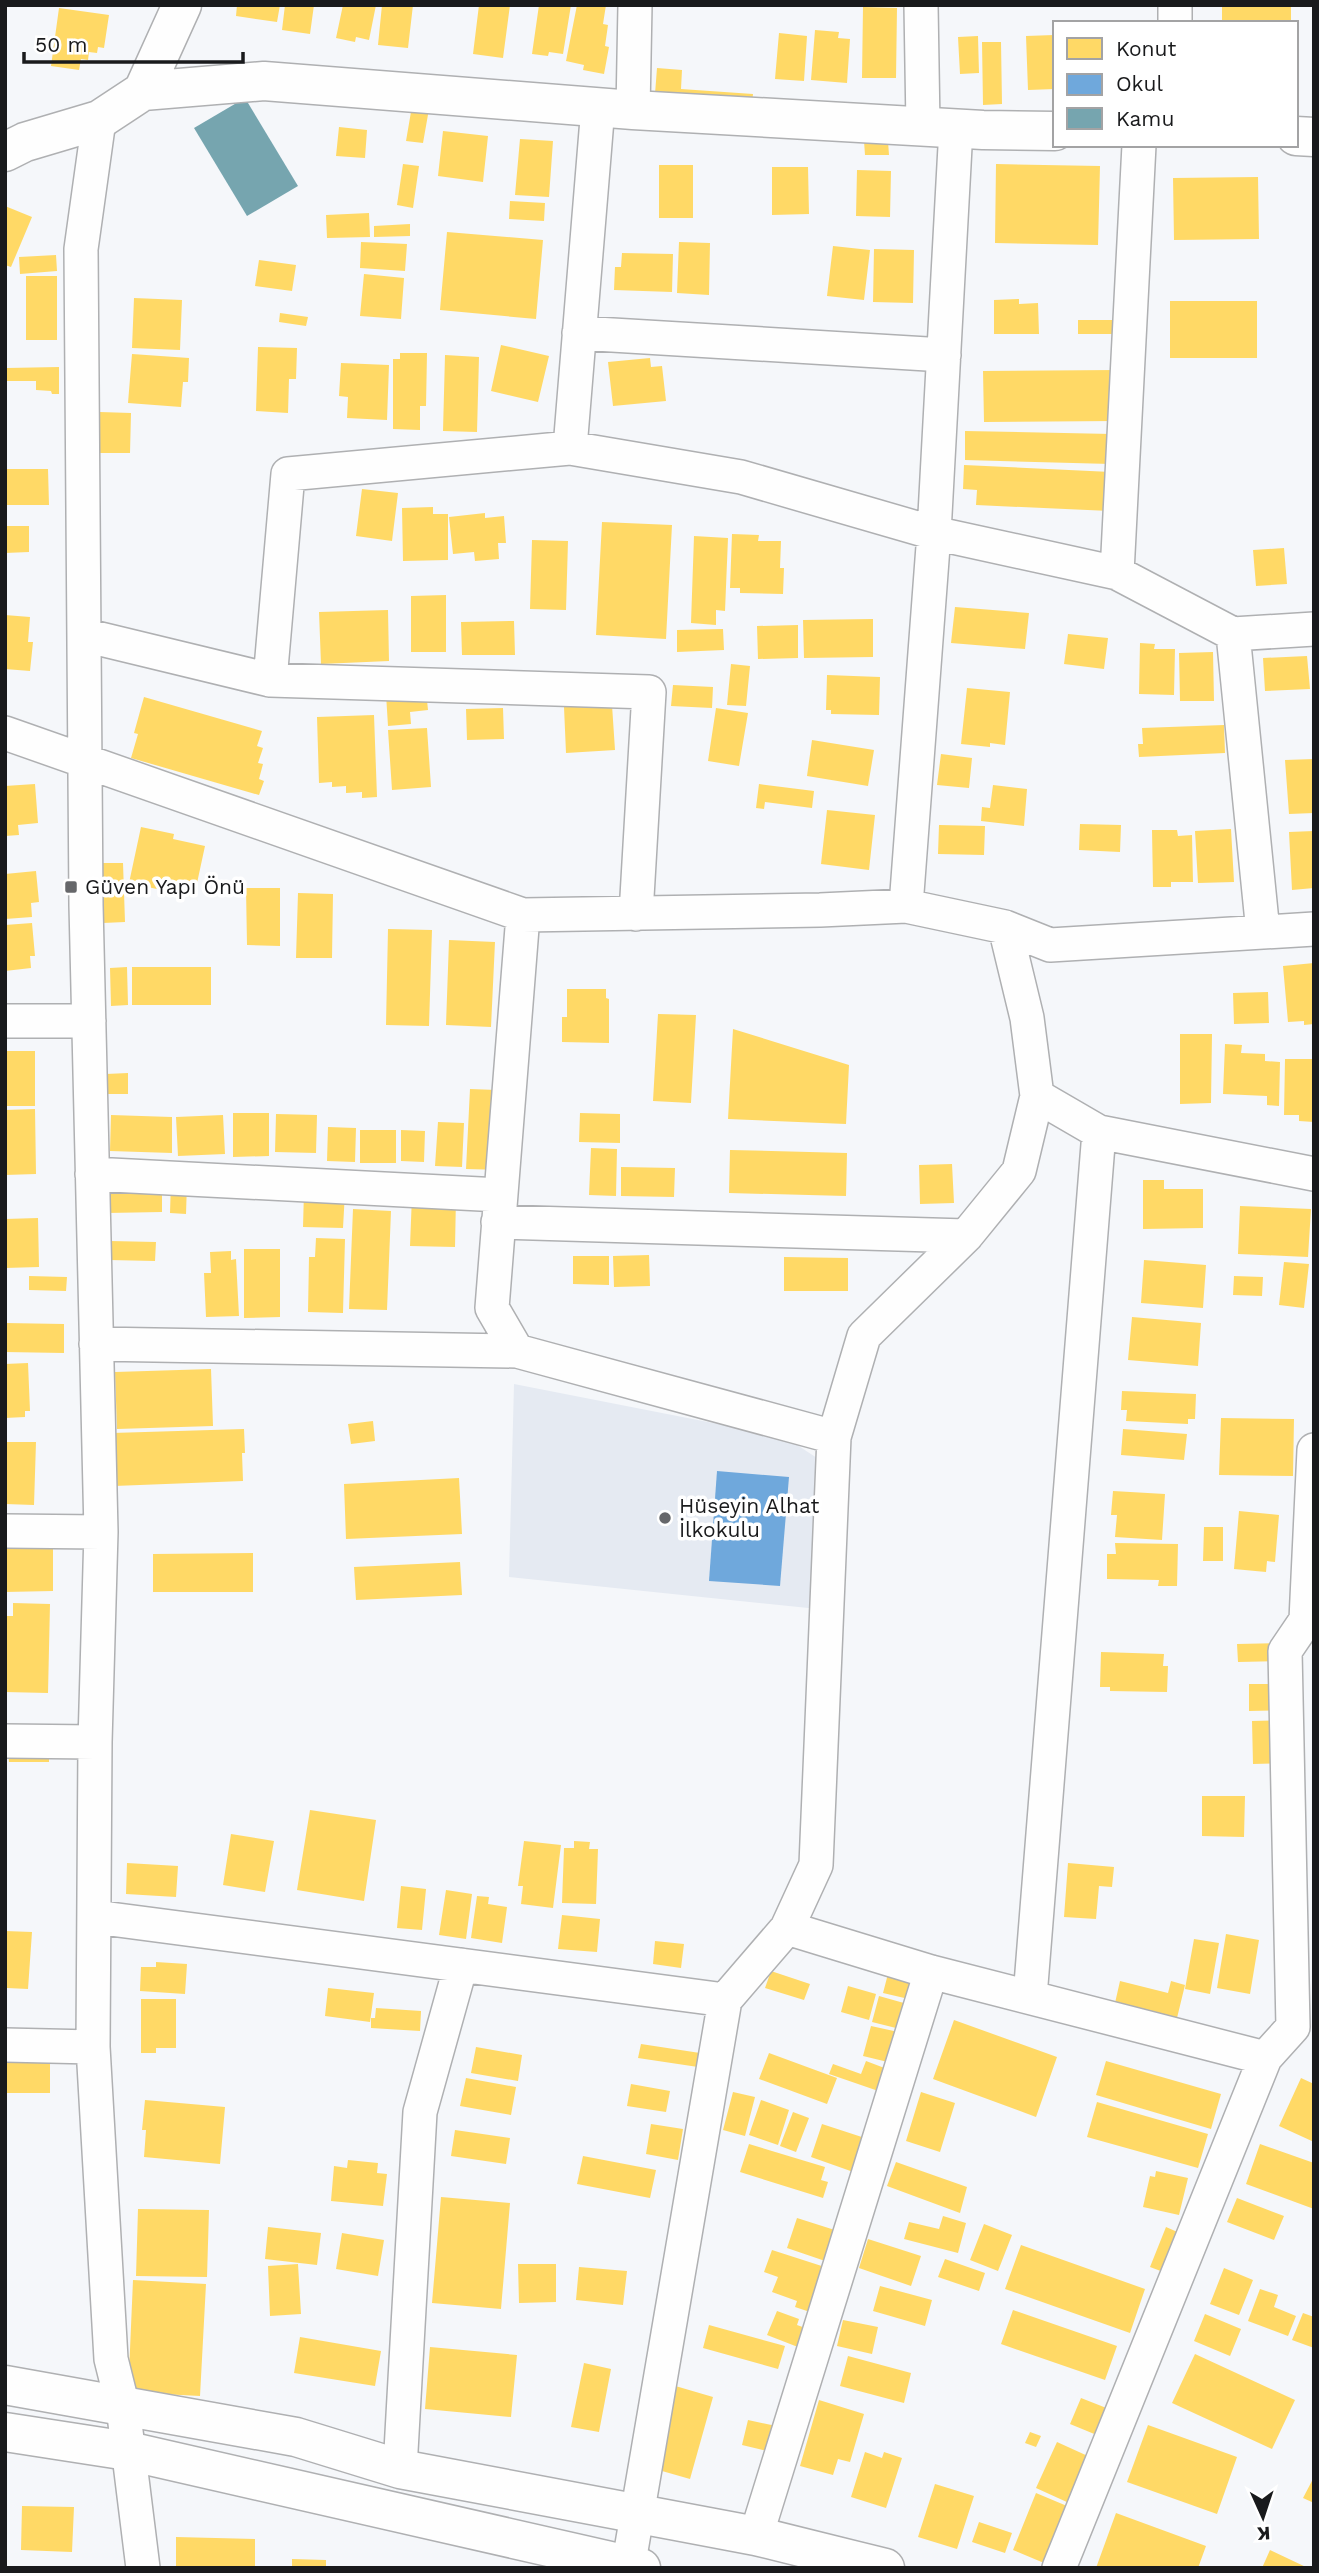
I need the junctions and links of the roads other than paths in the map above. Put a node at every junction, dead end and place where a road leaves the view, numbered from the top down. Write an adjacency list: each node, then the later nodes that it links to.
1 (182, 5): 4 (street)
2 (635, 5): 5 (street)
3 (921, 5): 7 (street)
4 (143, 91): 5 (street); 6 (street)
5 (616, 108): 7 (street); 11 (street)
6 (99, 120): 10 (street); 18 (street)
7 (940, 127): 8 (street); 12 (street)
8 (1053, 131)
9 (1139, 147): 15 (street)
10 (5, 152)
11 (579, 333): 12 (street); 13 (street)
12 (944, 355): 14 (street)
13 (570, 448): 14 (street); 19 (street)
14 (934, 533): 15 (street); 22 (street)
15 (1117, 573): 17 (street)
16 (1314, 629): 17 (street)
17 (1233, 634): 27 (street)
18 (84, 635): 19 (street); 21 (street)
19 (270, 680): 23 (street)
20 (5, 733): 21 (street)
21 (85, 761): 24 (street); 29 (street)
22 (906, 906): 23 (street); 25 (street)
23 (636, 914): 24 (street)
24 (523, 915): 34 (street)
25 (1005, 928): 27 (street); 30 (street)
26 (1314, 929): 27 (street)
27 (1262, 932)
28 (5, 1021): 29 (street)
29 (89, 1021): 32 (street)
30 (1037, 1096): 31 (street); 35 (street)
31 (1099, 1132): 33 (street); 48 (street)
32 (92, 1174): 34 (street); 36 (street)
33 (1314, 1174)
34 (499, 1209): 35 (street); 37 (street)
35 (966, 1236): 38 (street)
36 (96, 1344): 37 (street); 41 (street)
37 (517, 1351): 38 (street)
38 (834, 1437): 45 (street)
39 (1314, 1450): 50 (street)
40 (5, 1531): 41 (street)
41 (101, 1532): 43 (street)
42 (5, 1741): 43 (street)
43 (95, 1742): 44 (street)
44 (95, 1917): 46 (street); 52 (street)
45 (787, 1928): 47 (street); 49 (street)
46 (461, 1965): 49 (street); 58 (street)
47 (931, 1972): 48 (street); 60 (street)
48 (1030, 1997): 53 (street)
49 (725, 2000): 59 (street)
50 (1303, 2031): 53 (street)
51 (5, 2045): 52 (street)
52 (93, 2047): 55 (street)
53 (1265, 2059): 64 (street)
54 (5, 2385): 55 (street)
55 (123, 2407): 57 (street); 58 (street)
56 (5, 2432): 57 (street)
57 (128, 2451): 61 (street); 62 (street)
58 (400, 2469): 59 (street)
59 (637, 2513): 60 (street); 61 (street)
60 (756, 2536): 63 (street)
61 (633, 2567)
62 (143, 2568)
63 (885, 2568)
64 (1059, 2568)

